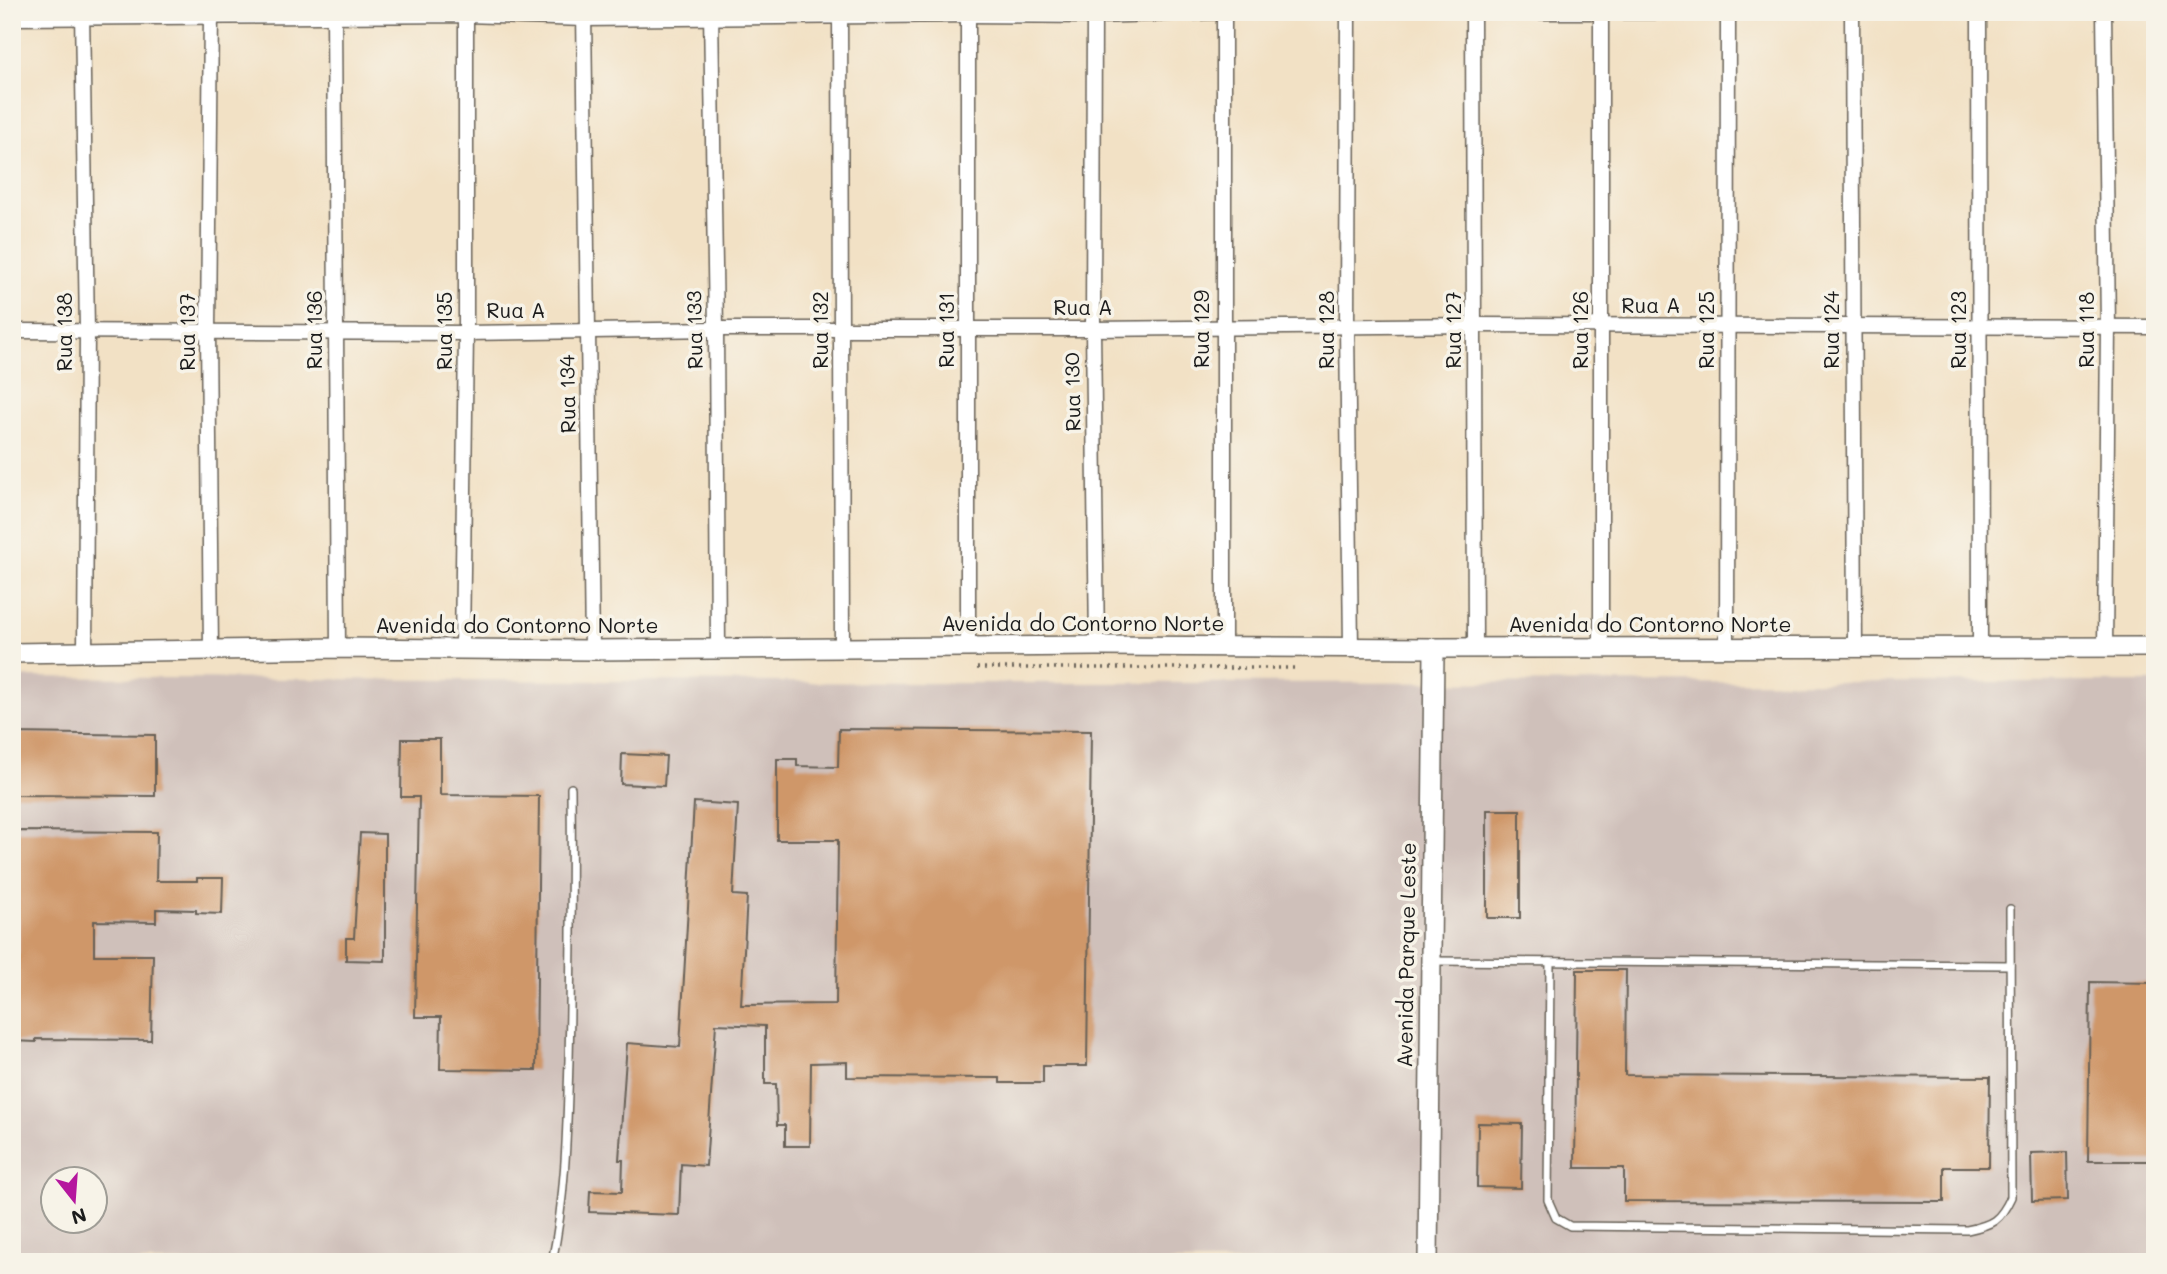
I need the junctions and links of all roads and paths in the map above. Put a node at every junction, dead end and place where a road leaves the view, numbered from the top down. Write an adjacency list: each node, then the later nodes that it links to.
1 (1222, 12): 14 (street); 28 (street, Rua 129)
2 (1348, 12): 29 (street, Rua 128)
3 (1473, 12): 21 (street, Rua 127)
4 (1513, 12): 11 (street)
5 (1673, 12): 11 (street)
6 (1728, 12): 24 (street, Rua 125)
7 (1852, 12): 25 (street, Rua 124)
8 (1979, 12): 22 (street, Rua 123)
9 (2104, 12): 26 (street, Rua 118)
10 (968, 13): 13 (street); 14 (street); 33 (street, Rua 131)
11 (1601, 13): 23 (street, Rua 126)
12 (466, 14): 17 (street); 19 (street); 39 (street, Rua 135)
13 (840, 14): 18 (street); 31 (street, Rua 132)
14 (1094, 14): 32 (street, Rua 130)
15 (82, 15): 16 (street); 20 (street); 35 (street, Rua 138)
16 (211, 15): 17 (street); 37 (street, Rua 137)
17 (334, 15): 36 (street, Rua 136)
18 (711, 15): 19 (street); 30 (street, Rua 133)
19 (584, 16): 38 (street, Rua 134)
20 (12, 18)
21 (1476, 325): 23 (street, Rua A); 29 (street, Rua A); 49 (street, Rua 127)
22 (1981, 325): 25 (street, Rua A); 26 (street, Rua A); 45 (street, Rua 123)
23 (1602, 327): 24 (street, Rua A); 44 (street, Rua 126)
24 (1728, 327): 25 (street, Rua A); 50 (street, Rua 125)
25 (1853, 327): 51 (street, Rua 124)
26 (2108, 327): 27 (street, Rua A); 52 (street, Rua 118)
27 (2155, 327)
28 (1223, 328): 29 (street, Rua A); 32 (street, Rua A); 41 (street, Rua 129)
29 (1347, 328): 43 (street, Rua 128)
30 (716, 329): 31 (street, Rua A); 38 (street, Rua A); 47 (street, Rua 133)
31 (842, 329): 33 (street, Rua A); 42 (street, Rua 132)
32 (1093, 329): 33 (street, Rua A); 40 (street, Rua 130)
33 (968, 330): 48 (street, Rua 131)
34 (12, 331): 35 (street, Rua A)
35 (87, 331): 37 (street, Rua A); 57 (street, Rua 138)
36 (336, 331): 37 (street, Rua A); 39 (street, Rua A); 46 (street, Rua 136)
37 (208, 332): 58 (street, Rua 137)
38 (589, 332): 39 (street, Rua A); 56 (street, Rua 134)
39 (466, 333): 54 (street, Rua 135)
40 (1097, 646): 41 (street, Avenida do Contorno Norte); 48 (street, Avenida do Contorno Norte)
41 (1224, 646): 43 (street, Avenida do Contorno Norte)
42 (842, 647): 47 (street, Avenida do Contorno Norte); 48 (street, Avenida do Contorno Norte)
43 (1351, 647): 55 (street, Avenida do Contorno Norte)
44 (1601, 647): 49 (street, Avenida do Contorno Norte); 50 (street, Avenida do Contorno Norte)
45 (1980, 647): 51 (street, Avenida do Contorno Norte); 52 (street, Avenida do Contorno Norte)
46 (338, 648): 54 (street, Avenida do Contorno Norte); 58 (street, Avenida do Contorno Norte)
47 (718, 648): 56 (street, Avenida do Contorno Norte)
48 (968, 648)
49 (1475, 648): 55 (street, Avenida do Contorno Norte)
50 (1727, 648): 51 (street, Avenida do Contorno Norte)
51 (1855, 648)
52 (2105, 648): 53 (street, Avenida do Contorno Norte)
53 (2155, 648)
54 (462, 649): 56 (street, Avenida do Contorno Norte)
55 (1434, 649): 64 (street, Avenida Parque Leste)
56 (592, 650)
57 (85, 652): 58 (street, Avenida do Contorno Norte); 59 (street, Avenida do Contorno Norte)
58 (211, 652)
59 (12, 653)
60 (973, 667): 61 (path)
61 (1307, 668)
62 (571, 788): 67 (lane)
63 (2010, 909): 66 (lane)
64 (1430, 961): 65 (lane); 68 (street, Avenida Parque Leste)
65 (1550, 962): 66 (lane); 66 (lane)
66 (2010, 965)
67 (552, 1262)
68 (1428, 1262)

